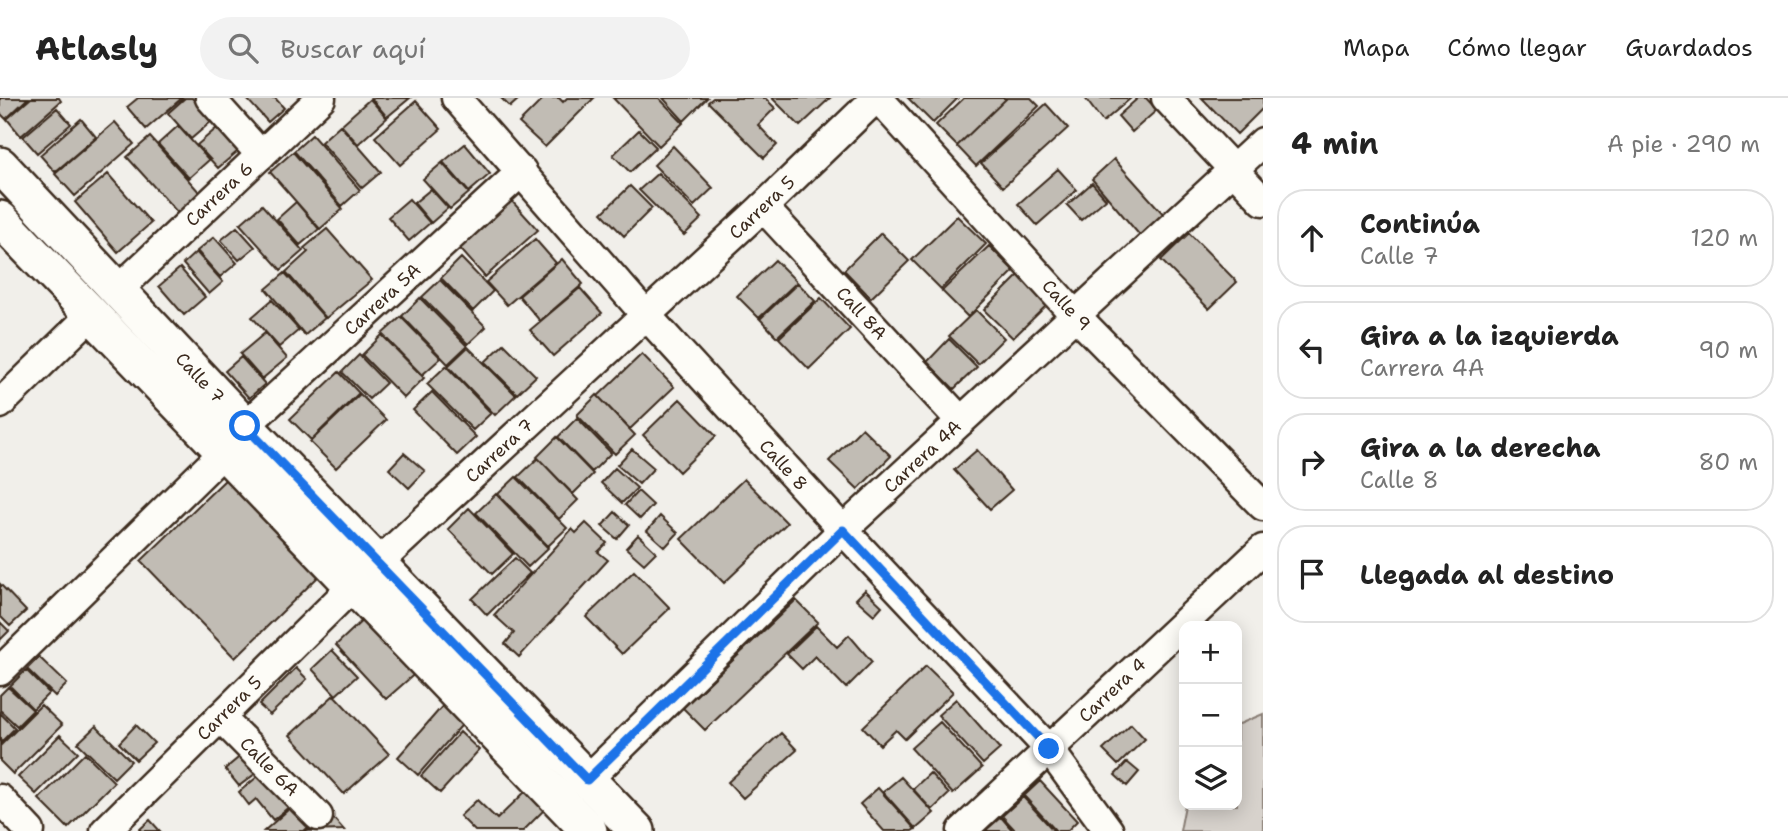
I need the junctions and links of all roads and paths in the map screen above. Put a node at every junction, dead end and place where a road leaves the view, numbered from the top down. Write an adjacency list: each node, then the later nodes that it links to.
1 (209, 98): 7 (street)
2 (321, 98): 7 (street, Carrera 6)
3 (456, 98): 10 (street, Calle 8)
4 (877, 98): 12 (street, Carrera 5); 17 (street, Calle 9)
5 (1166, 98): 9 (street)
6 (1263, 142): 9 (street, Carrera 4A)
7 (261, 155): 14 (street, Carrera 6)
8 (0, 165): 14 (main road, Calle 7)
9 (1233, 170): 11 (street); 17 (street, Carrera 4A)
10 (522, 171): 15 (street, Calle 8); 20 (street, Carrera 5A)
11 (1263, 201)
12 (763, 207): 15 (street, Carrera 5); 19 (street, Call 8A)
13 (0, 219): 16 (main road, Calle 7)
14 (120, 289): 20 (main road, Calle 7)
15 (645, 314): 23 (street, Calle 8); 25 (street, Carrera 7)
16 (91, 315): 18 (street); 21 (main road, Calle 7)
17 (1075, 315): 19 (street, Carrera 4A); 22 (street, Calle 9)
18 (0, 404)
19 (961, 421): 23 (street, Carrera 4A)
20 (245, 426): 25 (main road, Calle 7)
21 (223, 453): 25 (main road, Calle 7); 26 (street)
22 (1263, 506)
23 (843, 530): 28 (street, Calle 8); 29 (street, Carrera 4A)
24 (1263, 549): 28 (street, Carrera 4)
25 (366, 575): 27 (street, Carrera 5); 29 (main road, Calle 7); 34 (main road, Calle 7)
26 (0, 671)
27 (220, 717): 31 (street, Calle 6A); 33 (street, Carrera 5)
28 (1049, 749): 36 (street, Carrera 4); 37 (street, Calle 8)
29 (587, 780): 35 (main road, Calle 7)
30 (0, 799): 32 (street)
31 (318, 816)
32 (30, 831)
33 (105, 831)
34 (589, 831)
35 (637, 831)
36 (962, 831)
37 (1109, 831)

